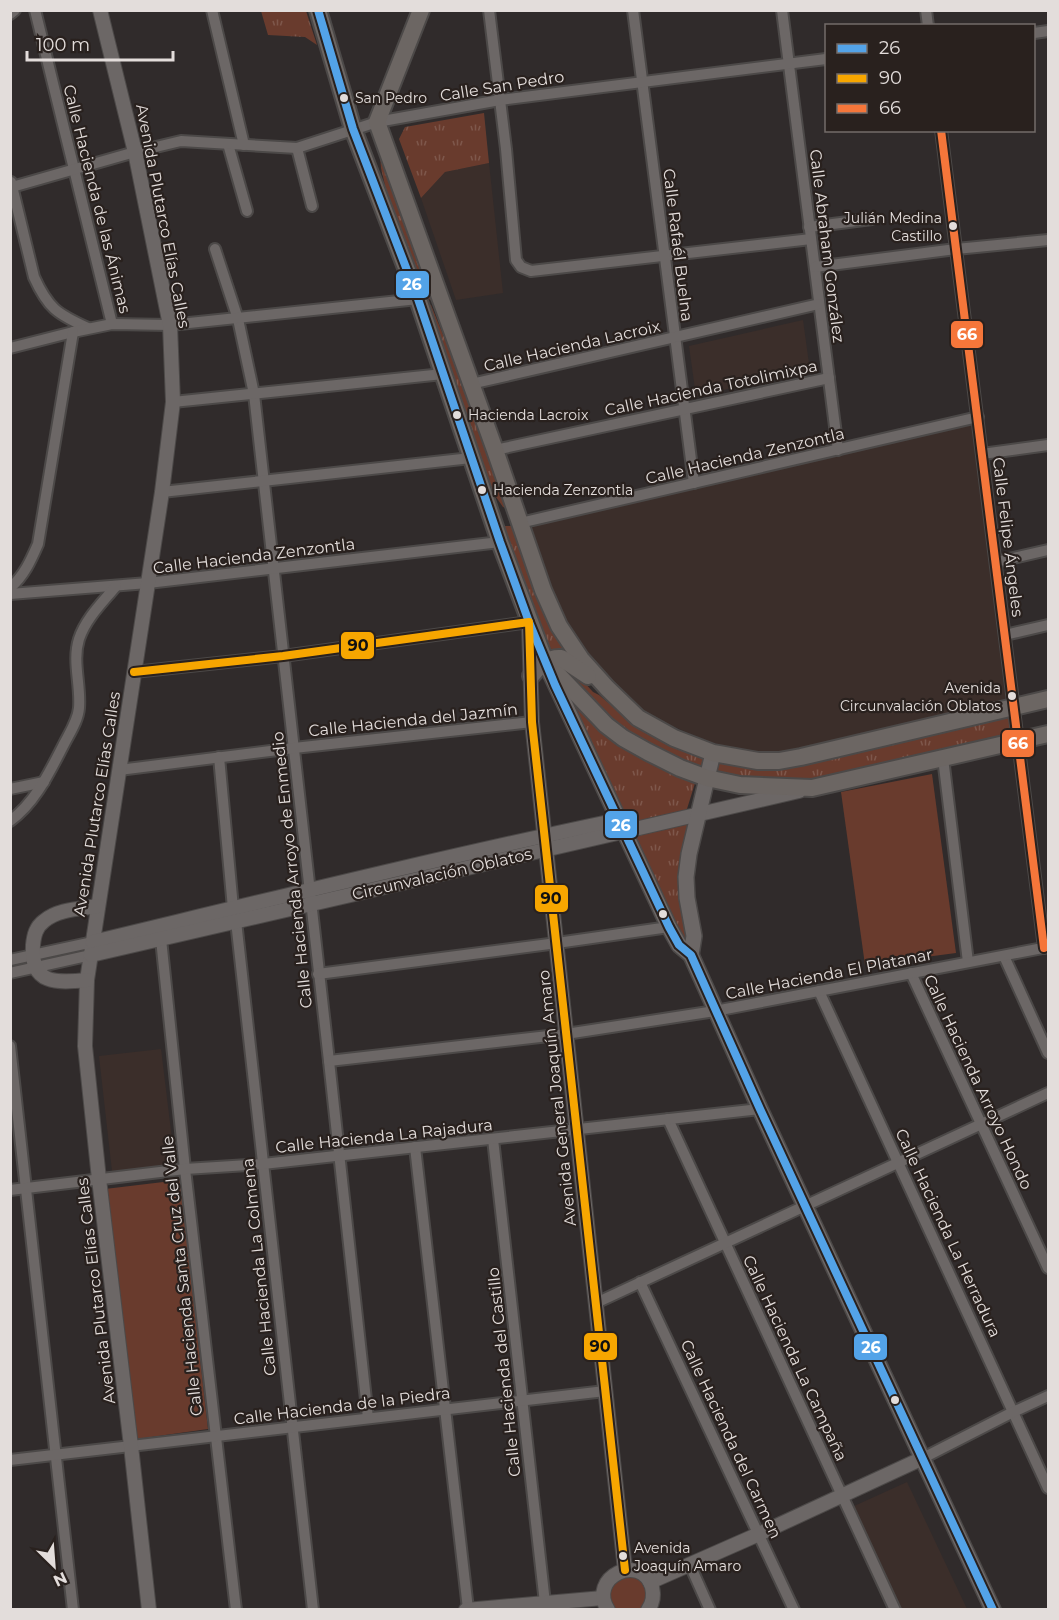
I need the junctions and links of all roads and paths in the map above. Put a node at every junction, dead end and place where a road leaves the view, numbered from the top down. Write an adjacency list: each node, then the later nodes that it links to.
1 (15, 10): 10 (street)
2 (35, 10): 22 (street, Calle Hacienda de las Ánimas)
3 (100, 10): 21 (street, Avenida Plutarco Elías Calles)
4 (212, 10): 19 (street)
5 (318, 10): 16 (main road)
6 (421, 10): 15 (main road)
7 (489, 10): 14 (street)
8 (633, 10): 13 (street, Calle Rafaél Buelna)
9 (782, 10): 12 (street, Calle Abraham González)
10 (10, 14)
11 (825, 59): 12 (street, Calle San Pedro)
12 (789, 64): 13 (street, Calle San Pedro); 27 (street, Calle Abraham González)
13 (642, 82): 14 (street, Calle San Pedro); 32 (street, Calle Rafaél Buelna)
14 (500, 100): 15 (street, Calle San Pedro); 32 (street)
15 (377, 122): 16 (street, Calle San Pedro); 44 (main road)
16 (353, 129): 20 (street, Calle San Pedro); 34 (main road)
17 (941, 132): 31 (street, Calle Felipe Ángeles)
18 (228, 144): 19 (street, Calle San Pedro); 21 (street, Calle San Pedro); 25 (street)
19 (244, 145): 20 (street, Calle San Pedro)
20 (297, 148): 24 (street)
21 (135, 152): 22 (street, Calle San Pedro); 38 (street, Avenida Plutarco Elías Calles)
22 (74, 169): 23 (street, Calle San Pedro); 37 (street, Calle Hacienda de las Ánimas)
23 (11, 184): 39 (street)
24 (312, 206)
25 (247, 211)
26 (872, 219): 27 (street)
27 (809, 227): 28 (street, Calle Abraham González)
28 (811, 239): 32 (street); 33 (street, Calle Abraham González)
29 (1048, 240): 31 (street)
30 (215, 249): 36 (street, Calle Hacienda Arroyo de Enmedio)
31 (956, 249): 33 (street); 49 (street, Calle Felipe Ángeles)
32 (665, 256): 41 (street, Calle Rafaél Buelna)
33 (815, 267): 35 (street, Calle Abraham González)
34 (418, 299): 36 (street); 43 (main road); 44 (main road)
35 (819, 304): 41 (street, Calle Hacienda Lacroix); 45 (street, Calle Abraham González)
36 (238, 319): 38 (street); 46 (street, Calle Hacienda Arroyo de Enmedio)
37 (112, 324): 38 (street); 39 (street)
38 (170, 325): 47 (street, Avenida Plutarco Elías Calles)
39 (87, 328): 40 (street)
40 (73, 332): 42 (street); 66 (street)
41 (675, 338): 44 (street, Calle Hacienda Lacroix); 48 (street, Calle Rafaél Buelna)
42 (10, 348)
43 (443, 374): 46 (street); 54 (main road)
44 (469, 377): 51 (main road)
45 (829, 378): 48 (street, Calle Hacienda Totolimixpa); 52 (street, Calle Abraham González)
46 (254, 394): 47 (street); 55 (street, Calle Hacienda Arroyo de Enmedio)
47 (173, 402): 57 (street, Avenida Plutarco Elías Calles)
48 (684, 408): 51 (street, Calle Hacienda Totolimixpa); 56 (street, Calle Rafaél Buelna)
49 (978, 417): 52 (street, Calle Hacienda Zenzontla); 53 (street, Calle Felipe Ángeles)
50 (1048, 445): 53 (street)
51 (495, 450): 59 (main road)
52 (838, 450): 56 (street, Calle Hacienda Zenzontla)
53 (982, 454): 62 (street, Calle Felipe Ángeles)
54 (471, 458): 55 (street); 58 (main road)
55 (263, 481): 57 (street); 63 (street, Calle Hacienda Arroyo de Enmedio)
56 (694, 483): 59 (street, Calle Hacienda Zenzontla)
57 (162, 492): 64 (street, Avenida Plutarco Elías Calles)
58 (489, 508): 59 (main road); 60 (main road)
59 (520, 523): 75 (main road)
60 (500, 542): 63 (street, Calle Hacienda Zenzontla); 68 (main road)
61 (1048, 550): 62 (street)
62 (996, 562): 70 (street, Calle Felipe Ángeles)
63 (273, 568): 64 (street, Calle Hacienda Zenzontla); 71 (street, Calle Hacienda Arroyo de Enmedio)
64 (148, 583): 65 (street, Calle Hacienda Zenzontla); 73 (street, Avenida Plutarco Elías Calles)
65 (116, 586): 67 (street, Calle Hacienda Zenzontla); 87 (street)
66 (10, 588)
67 (10, 594)
68 (529, 622): 71 (street); 72 (main road); 74 (street, Avenida General Joaquín Amaro)
69 (1048, 625): 70 (street)
70 (1005, 635): 77 (street, Calle Felipe Ángeles)
71 (283, 656): 73 (street); 81 (street, Calle Hacienda Arroyo de Enmedio)
72 (545, 661): 74 (main road); 75 (main road); 86 (main road); 92 (main road)
73 (134, 672): 85 (street, Avenida Plutarco Elías Calles)
74 (531, 676): 78 (street, Avenida General Joaquín Amaro)
75 (606, 688): 82 (main road)
76 (1048, 699): 77 (main road)
77 (1014, 708): 80 (street, Calle Felipe Ángeles); 82 (main road)
78 (532, 722): 81 (street, Calle Hacienda del Jazmín); 93 (street, Avenida General Joaquín Amaro)
79 (1048, 734): 80 (main road, Circunvalación Oblatos)
80 (1018, 741): 84 (main road, Circunvalación Oblatos); 100 (street, Calle Felipe Ángeles)
81 (294, 748): 83 (street, Calle Hacienda del Jazmín); 94 (street, Calle Hacienda Arroyo de Enmedio)
82 (713, 753): 86 (main road)
83 (219, 757): 85 (street, Calle Hacienda del Jazmín); 96 (street, Calle Hacienda La Colmena)
84 (943, 758): 88 (main road, Circunvalación Oblatos); 106 (street)
85 (119, 770): 95 (street, Avenida Plutarco Elías Calles)
86 (707, 778): 88 (main road); 90 (main road)
87 (44, 782): 89 (street); 91 (street)
88 (812, 788): 90 (street, Circunvalación Oblatos)
89 (10, 789)
90 (698, 815): 92 (street, Circunvalación Oblatos); 102 (main road)
91 (10, 821)
92 (621, 826): 93 (street, Circunvalación Oblatos); 97 (main road)
93 (546, 843): 94 (street, Circunvalación Oblatos); 99 (street, Avenida General Joaquín Amaro)
94 (310, 897): 96 (street, Circunvalación Oblatos); 109 (street, Calle Hacienda Arroyo de Enmedio)
95 (98, 906): 101 (street, Avenida Plutarco Elías Calles); 105 (street)
96 (235, 915): 98 (street, Circunvalación Oblatos); 101 (street, Circunvalación Oblatos); 126 (street, Calle Hacienda La Colmena)
97 (669, 927): 99 (street); 102 (main road)
98 (161, 939): 101 (street, Circunvalación Oblatos); 127 (street, Calle Hacienda Santa Cruz del Valle)
99 (557, 943): 109 (street); 113 (street, Avenida General Joaquín Amaro)
100 (1046, 947): 103 (street, Calle Hacienda El Platanar)
101 (92, 949): 105 (street, Circunvalación Oblatos); 110 (street, Avenida Plutarco Elías Calles)
102 (692, 955): 112 (main road)
103 (1004, 956): 106 (street, Calle Hacienda El Platanar); 115 (street)
104 (10, 960): 105 (street, Circunvalación Oblatos)
105 (34, 961): 107 (street, Circunvalación Oblatos); 110 (street)
106 (968, 962): 108 (street, Calle Hacienda El Platanar)
107 (10, 973)
108 (911, 973): 111 (street, Calle Hacienda El Platanar); 120 (street, Calle Hacienda Arroyo Hondo)
109 (318, 974): 116 (street, Calle Hacienda Arroyo de Enmedio)
110 (87, 980): 128 (street, Avenida Plutarco Elías Calles)
111 (819, 991): 112 (street, Calle Hacienda El Platanar); 125 (street, Calle Hacienda La Herradura)
112 (716, 1011): 113 (street, Calle Hacienda El Platanar); 118 (main road)
113 (566, 1034): 116 (street, Calle Hacienda El Platanar); 121 (street, Avenida General Joaquín Amaro)
114 (10, 1046): 129 (street)
115 (1048, 1053)
116 (329, 1061): 124 (street, Calle Hacienda Arroyo de Enmedio)
117 (1048, 1093): 120 (street)
118 (760, 1109): 119 (street, Calle Hacienda La Rajadura); 131 (main road)
119 (668, 1119): 121 (street, Calle Hacienda La Rajadura); 132 (street, Calle Hacienda La Campaña)
120 (981, 1124): 125 (street); 133 (street, Calle Hacienda Arroyo Hondo)
121 (577, 1129): 122 (street, Calle Hacienda La Rajadura); 135 (street, Avenida General Joaquín Amaro)
122 (493, 1139): 123 (street, Calle Hacienda La Rajadura); 138 (street, Calle Hacienda del Castillo)
123 (415, 1147): 124 (street, Calle Hacienda La Rajadura); 139 (street)
124 (339, 1156): 126 (street, Calle Hacienda La Rajadura); 141 (street, Calle Hacienda Arroyo de Enmedio)
125 (899, 1162): 131 (street); 140 (street, Calle Hacienda La Herradura)
126 (263, 1164): 127 (street, Calle Hacienda La Rajadura); 142 (street, Calle Hacienda La Colmena)
127 (185, 1169): 128 (street, Calle Hacienda La Rajadura); 143 (street, Calle Hacienda Santa Cruz del Valle)
128 (99, 1179): 129 (street, Calle Hacienda La Rajadura); 144 (street, Avenida Plutarco Elías Calles)
129 (26, 1188): 130 (street, Calle Hacienda La Rajadura); 145 (street)
130 (10, 1190)
131 (805, 1205): 132 (street); 146 (main road)
132 (725, 1243): 134 (street); 149 (street, Calle Hacienda La Campaña)
133 (1048, 1268)
134 (640, 1282): 135 (street); 150 (street, Calle Hacienda del Carmen)
135 (596, 1303): 136 (street, Avenida General Joaquín Amaro)
136 (605, 1391): 138 (street, Calle Hacienda de la Piedra); 152 (street, Avenida General Joaquín Amaro)
137 (1048, 1396): 140 (street)
138 (522, 1401): 139 (street, Calle Hacienda de la Piedra); 154 (street, Calle Hacienda del Castillo)
139 (445, 1410): 141 (street, Calle Hacienda de la Piedra); 156 (street)
140 (1013, 1412): 146 (street); 148 (street, Calle Hacienda La Herradura)
141 (368, 1418): 142 (street, Calle Hacienda de la Piedra)
142 (292, 1427): 143 (street, Calle Hacienda de la Piedra); 160 (street, Calle Hacienda La Colmena)
143 (215, 1436): 144 (street, Calle Hacienda de la Piedra); 159 (street, Calle Hacienda Santa Cruz del Valle)
144 (131, 1446): 145 (street, Calle Hacienda de la Piedra); 158 (street, Avenida Plutarco Elías Calles)
145 (55, 1455): 147 (street, Calle Hacienda de la Piedra); 157 (street)
146 (923, 1458): 149 (street); 165 (main road)
147 (10, 1460)
148 (1048, 1488)
149 (843, 1496): 150 (street); 164 (street, Calle Hacienda La Campaña)
150 (759, 1534): 151 (street); 163 (street, Calle Hacienda del Carmen)
151 (690, 1565): 153 (street); 162 (street)
152 (625, 1570): 153 (street); 155 (street)
153 (650, 1582): 161 (street)
154 (545, 1603): 155 (street); 156 (street)
155 (606, 1604)
156 (467, 1609)
157 (73, 1610)
158 (149, 1610)
159 (236, 1610)
160 (313, 1610)
161 (648, 1610)
162 (710, 1610)
163 (794, 1610)
164 (895, 1610)
165 (993, 1610)

